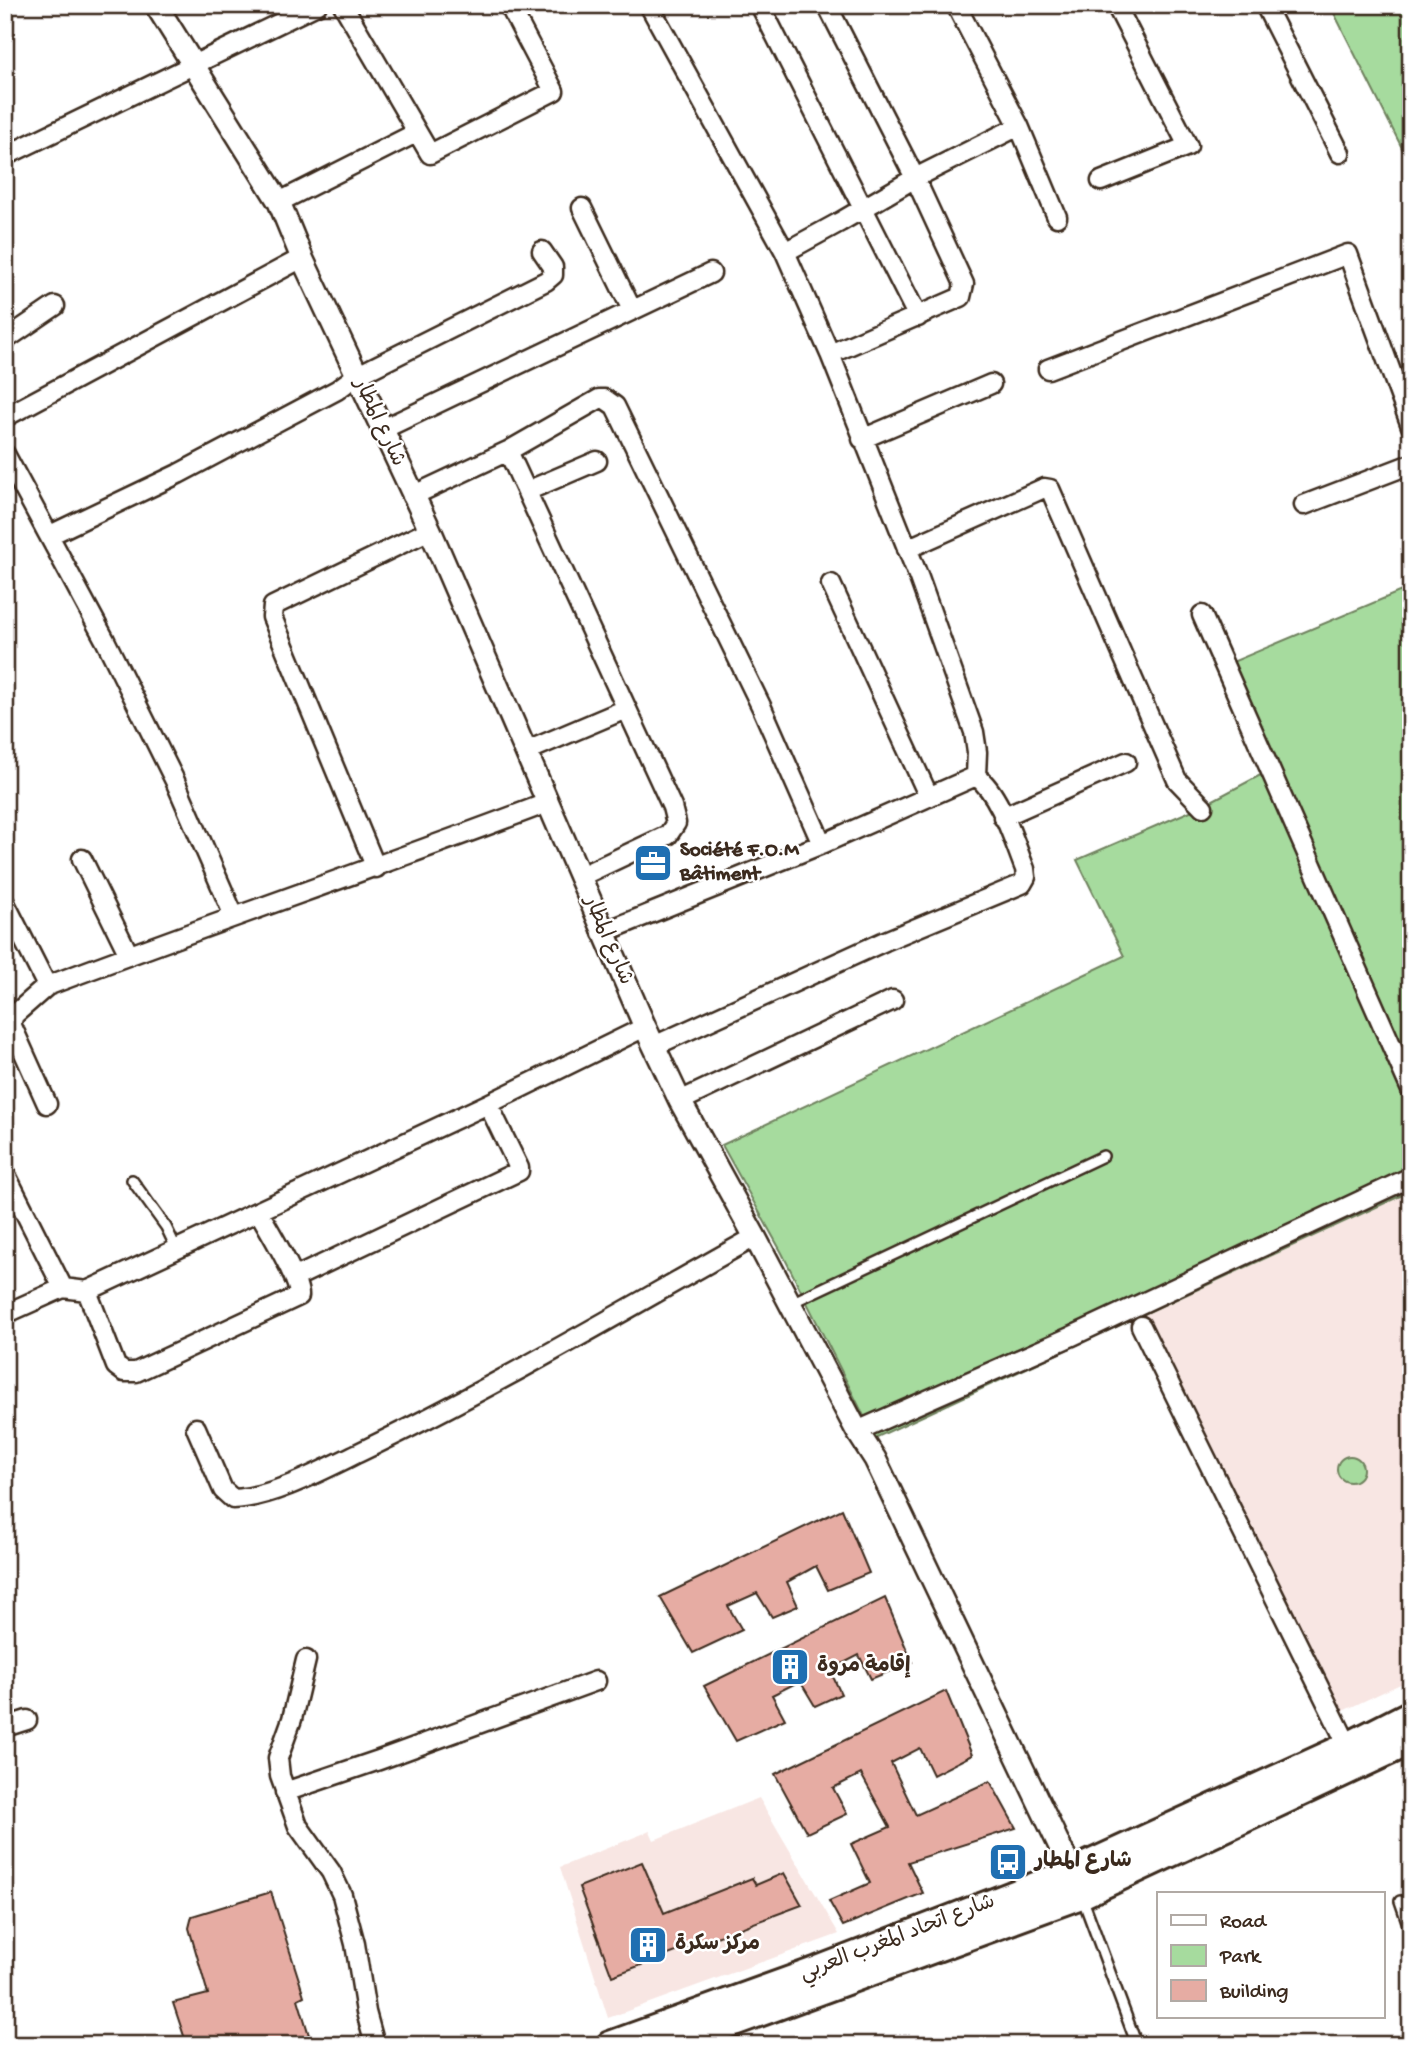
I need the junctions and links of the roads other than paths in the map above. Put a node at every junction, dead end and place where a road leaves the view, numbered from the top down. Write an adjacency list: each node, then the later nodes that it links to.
1 (156, 5): 11 (street, شارع المطار)
2 (317, 5): 11 (street)
3 (343, 5): 13 (street)
4 (509, 5): 13 (street)
5 (649, 5): 23 (street)
6 (760, 5): 20 (street)
7 (956, 5): 12 (street)
8 (1116, 5): 17 (street)
9 (1265, 5): 14 (street)
10 (834, 8): 16 (street)
11 (192, 65): 15 (street); 18 (street, شارع المطار)
12 (1019, 126): 16 (street); 21 (street)
13 (416, 133): 18 (street)
14 (1340, 153)
15 (5, 156)
16 (915, 177): 20 (street); 28 (street)
17 (1101, 181)
18 (279, 202): 24 (street, شارع المطار)
19 (582, 208): 27 (street)
20 (861, 208): 23 (street); 28 (street)
21 (1057, 217)
22 (542, 251): 32 (street)
23 (785, 252): 30 (street)
24 (302, 258): 32 (street, شارع المطار); 34 (street)
25 (711, 273): 27 (street)
26 (55, 306): 29 (street)
27 (632, 310): 36 (street)
28 (918, 317): 30 (street)
29 (5, 340)
30 (830, 354): 37 (street)
31 (1048, 369): 35 (street)
32 (356, 376): 36 (street, شارع المطار); 46 (street)
33 (991, 384): 37 (street)
34 (5, 417)
35 (1411, 426)
36 (381, 430): 43 (street, شارع المطار)
37 (862, 439): 47 (street)
38 (508, 451): 42 (street); 43 (street); 58 (street)
39 (5, 454): 46 (street)
40 (597, 461): 42 (street)
41 (1411, 464): 44 (street)
42 (527, 491): 50 (street)
43 (412, 496): 45 (street, شارع المطار)
44 (1304, 505)
45 (430, 530): 51 (street, شارع المطار); 60 (street)
46 (50, 535): 63 (street)
47 (907, 549): 53 (street); 56 (street)
48 (831, 584): 54 (street)
49 (1202, 615): 69 (street)
50 (626, 709): 51 (street); 61 (street)
51 (527, 751): 55 (street, شارع المطار)
52 (1126, 762): 57 (street)
53 (976, 776): 54 (street); 57 (street)
54 (929, 797): 58 (street)
55 (547, 803): 60 (street); 61 (street, شارع المطار)
56 (1203, 807)
57 (1003, 817): 68 (street)
58 (822, 844): 64 (street)
59 (82, 859): 65 (street)
60 (376, 868): 63 (street)
61 (579, 877): 64 (street, شارع المطار)
62 (5, 903): 66 (street)
63 (234, 916): 65 (street)
64 (602, 933): 68 (street, شارع المطار)
65 (129, 955): 66 (street)
66 (47, 986): 71 (street)
67 (893, 1000): 70 (street)
68 (650, 1037): 70 (street, شارع المطار); 72 (street)
69 (1411, 1090)
70 (680, 1101): 78 (street, شارع المطار)
71 (47, 1104)
72 (488, 1104): 77 (street); 80 (street)
73 (1103, 1156): 83 (lane)
74 (5, 1174): 81 (street)
75 (1411, 1177): 87 (street)
76 (132, 1180): 79 (lane)
77 (259, 1212): 79 (street); 80 (street)
78 (755, 1237): 83 (street, شارع المطار); 86 (street)
79 (177, 1250): 82 (street)
80 (294, 1278): 82 (street)
81 (63, 1288): 82 (street); 84 (street)
82 (87, 1291)
83 (790, 1304): 87 (street, شارع المطار)
84 (5, 1314)
85 (1141, 1326): 94 (street)
86 (196, 1428)
87 (857, 1432): 96 (street, شارع المطار)
88 (306, 1660): 95 (street)
89 (596, 1681): 95 (street)
90 (1411, 1714): 94 (main road, شارع اتحاد المغرب العربي)
91 (27, 1720): 92 (street)
92 (5, 1727)
93 (1411, 1741): 96 (main road, شارع اتحاد المغرب العربي)
94 (1348, 1746): 96 (main road, شارع اتحاد المغرب العربي)
95 (285, 1792): 100 (street)
96 (1076, 1884): 101 (main road, شارع اتحاد المغرب العربي); 102 (main road, شارع اتحاد المغرب العربي); 103 (lane)
97 (1399, 1901): 98 (lane)
98 (1411, 1933)
99 (1411, 2042): 104 (lane)
100 (375, 2045)
101 (610, 2045)
102 (671, 2045)
103 (1137, 2045)
104 (1405, 2045)

